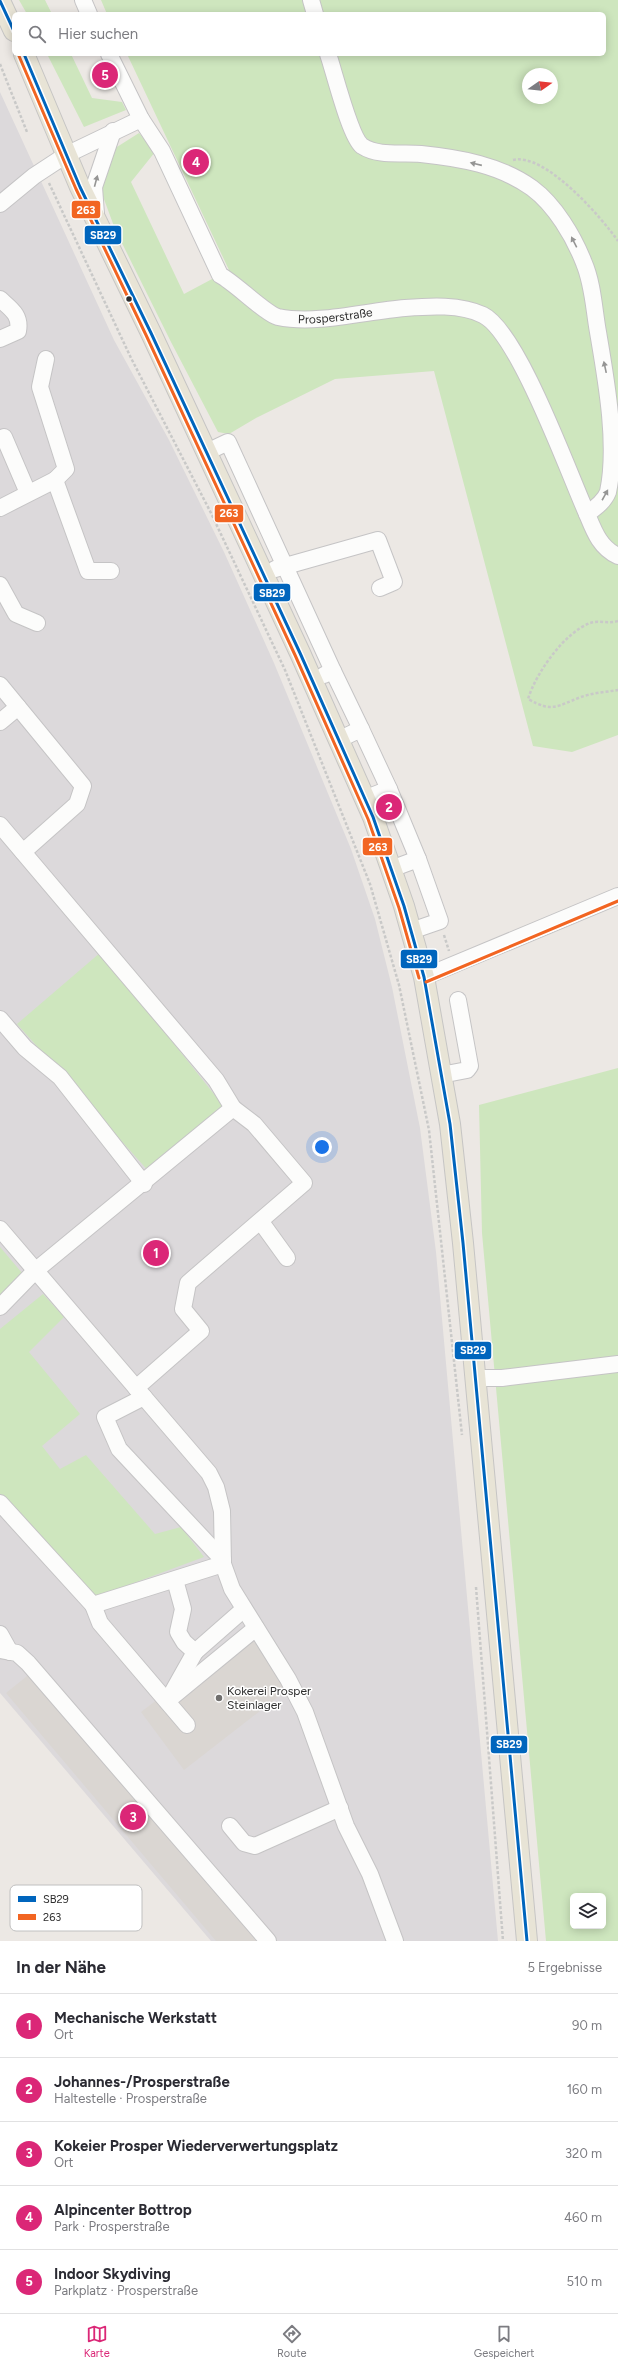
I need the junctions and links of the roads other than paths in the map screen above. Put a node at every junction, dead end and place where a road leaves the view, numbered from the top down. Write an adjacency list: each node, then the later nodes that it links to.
1 (83, 0): 4 (street)
2 (311, 0): 5 (street)
3 (0, 1): 6 (main road)
4 (88, 12)
5 (314, 12)
6 (12, 27)
7 (25, 56): 12 (main road)
8 (110, 56): 10 (street, Prosperstraße)
9 (329, 56): 23 (street, one-way to 9)
10 (141, 119): 11 (street); 23 (street, Prosperstraße)
11 (112, 131): 12 (street); 14 (street, one-way to 11)
12 (66, 154): 13 (street); 14 (main road)
13 (0, 204)
14 (96, 220): 19 (main road)
15 (0, 299): 16 (street)
16 (0, 339)
17 (46, 359): 20 (street)
18 (4, 437): 21 (street)
19 (206, 452): 25 (street); 27 (main road)
20 (55, 480): 21 (street); 26 (street)
21 (28, 493): 22 (street)
22 (0, 508)
23 (587, 514): 24 (street, Prosperstraße)
24 (618, 556)
25 (284, 565): 27 (street); 29 (street); 31 (street)
26 (111, 571)
27 (263, 574): 32 (main road)
28 (0, 585): 30 (street)
29 (380, 588)
30 (37, 623)
31 (333, 671): 32 (street); 36 (street)
32 (312, 681): 37 (main road)
33 (0, 685): 34 (street)
34 (18, 707): 35 (street); 41 (street)
35 (0, 722)
36 (362, 729): 37 (street); 38 (street)
37 (338, 740): 39 (main road)
38 (390, 789): 39 (street); 42 (street)
39 (364, 799): 43 (main road)
40 (0, 825): 41 (street)
41 (23, 852): 50 (street)
42 (418, 859): 43 (street); 45 (street)
43 (391, 870): 45 (main road)
44 (618, 896): 46 (street)
45 (411, 931): 46 (main road)
46 (424, 977): 49 (main road)
47 (458, 1000): 49 (street)
48 (0, 1020): 51 (street)
49 (441, 1075): 58 (main road)
50 (233, 1108): 51 (street); 52 (street)
51 (144, 1184): 55 (street)
52 (261, 1222): 54 (street); 59 (street)
53 (0, 1229): 55 (street)
54 (287, 1258)
55 (35, 1272): 56 (street); 59 (street)
56 (0, 1307)
57 (618, 1364): 58 (street)
58 (476, 1378): 75 (main road)
59 (140, 1392): 61 (street); 61 (street)
60 (0, 1504): 63 (street)
61 (223, 1562): 62 (street); 64 (street)
62 (174, 1580): 63 (street); 68 (street)
63 (93, 1605): 69 (street)
64 (244, 1609): 65 (street); 68 (street)
65 (256, 1628): 69 (street); 71 (street)
66 (0, 1634): 67 (street)
67 (5, 1651): 73 (street)
68 (195, 1652): 69 (street)
69 (167, 1701): 70 (street)
70 (188, 1725)
71 (340, 1808): 72 (street); 74 (street)
72 (230, 1826)
73 (268, 1941)
74 (395, 1941)
75 (528, 1941)

